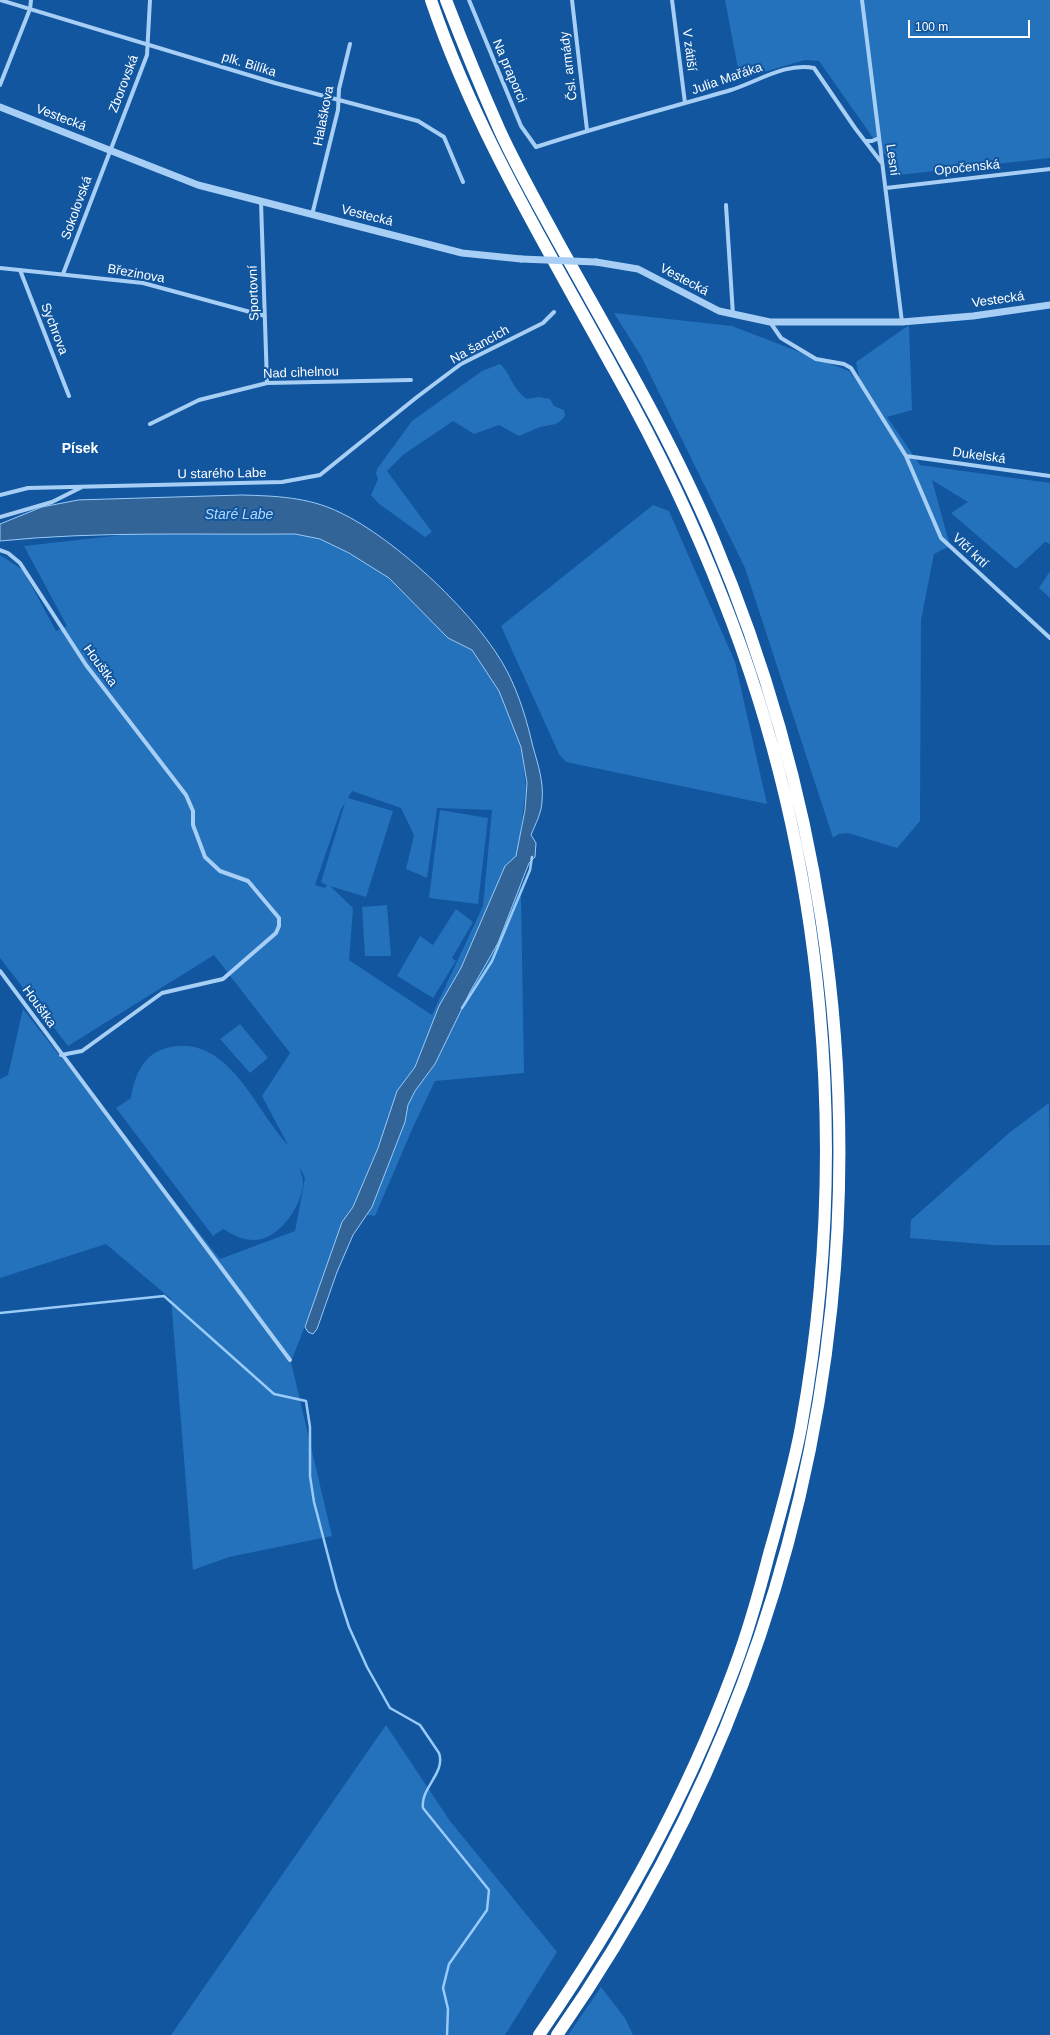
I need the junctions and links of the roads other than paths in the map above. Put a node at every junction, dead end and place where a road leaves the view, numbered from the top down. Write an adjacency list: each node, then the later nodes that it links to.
1 (0, 0): 10 (street, plk. Bilíka)
2 (31, 0): 10 (street)
3 (150, 0): 12 (street, Zborovská)
4 (431, 0): 53 (highway)
5 (446, 0): 54 (highway)
6 (469, 0): 20 (street, Na praporci)
7 (572, 0): 17 (street, Čsl. armády)
8 (672, 0): 15 (street, V zátiší)
9 (862, 0): 18 (street, Lesní)
10 (30, 9): 12 (street, plk. Bilíka); 13 (street)
11 (350, 44): 14 (street, Halaškova)
12 (148, 45): 14 (street, plk. Bilíka); 21 (street, Zborovská)
13 (0, 86)
14 (338, 99): 24 (street, plk. Bilíka); 28 (street, Halaškova)
15 (685, 103): 17 (street, Julia Mařáka); 19 (street, Julia Mařáka)
16 (0, 107): 21 (street, Vestecká)
17 (587, 130): 20 (street, Julia Mařáka)
18 (879, 138): 19 (street); 22 (street, Lesní)
19 (865, 141): 22 (street, Julia Mařáka)
20 (536, 147)
21 (109, 150): 26 (street, Vestecká); 31 (street, Sokolovská)
22 (881, 162): 25 (street, Lesní)
23 (1050, 169): 25 (street, Opočenská)
24 (463, 182)
25 (886, 188): 37 (street, Lesní)
26 (261, 202): 28 (street, Vestecká); 34 (street, Sportovní)
27 (726, 205): 35 (street)
28 (312, 215): 35 (street, Vestecká, bridge)
29 (0, 268): 30 (street, Březinova)
30 (20, 270): 31 (street, Březinova); 40 (street, Sychrova)
31 (63, 274): 34 (street, Březinova)
32 (1050, 305): 37 (street, Vestecká)
33 (554, 312): 41 (street, Na šancích)
34 (265, 316): 39 (street, Sportovní)
35 (733, 316): 36 (street, Vestecká)
36 (770, 322): 37 (street, Vestecká); 43 (street, Vlčí krtí)
37 (902, 322)
38 (411, 380): 39 (street, Nad cihelnou)
39 (267, 383): 42 (street, Nad cihelnou)
40 (69, 396)
41 (417, 397): 45 (street, U starého Labe)
42 (150, 424)
43 (906, 456): 44 (street, Dukelská); 49 (street, Vlčí krtí)
44 (1050, 476)
45 (84, 486): 46 (street, U starého Labe); 47 (street)
46 (0, 495)
47 (0, 517)
48 (0, 550): 51 (street, Houštka)
49 (1050, 638)
50 (0, 971): 51 (street, Houštka)
51 (61, 1054): 52 (street, Houštka)
52 (290, 1360)
53 (539, 2035)
54 (558, 2035)

